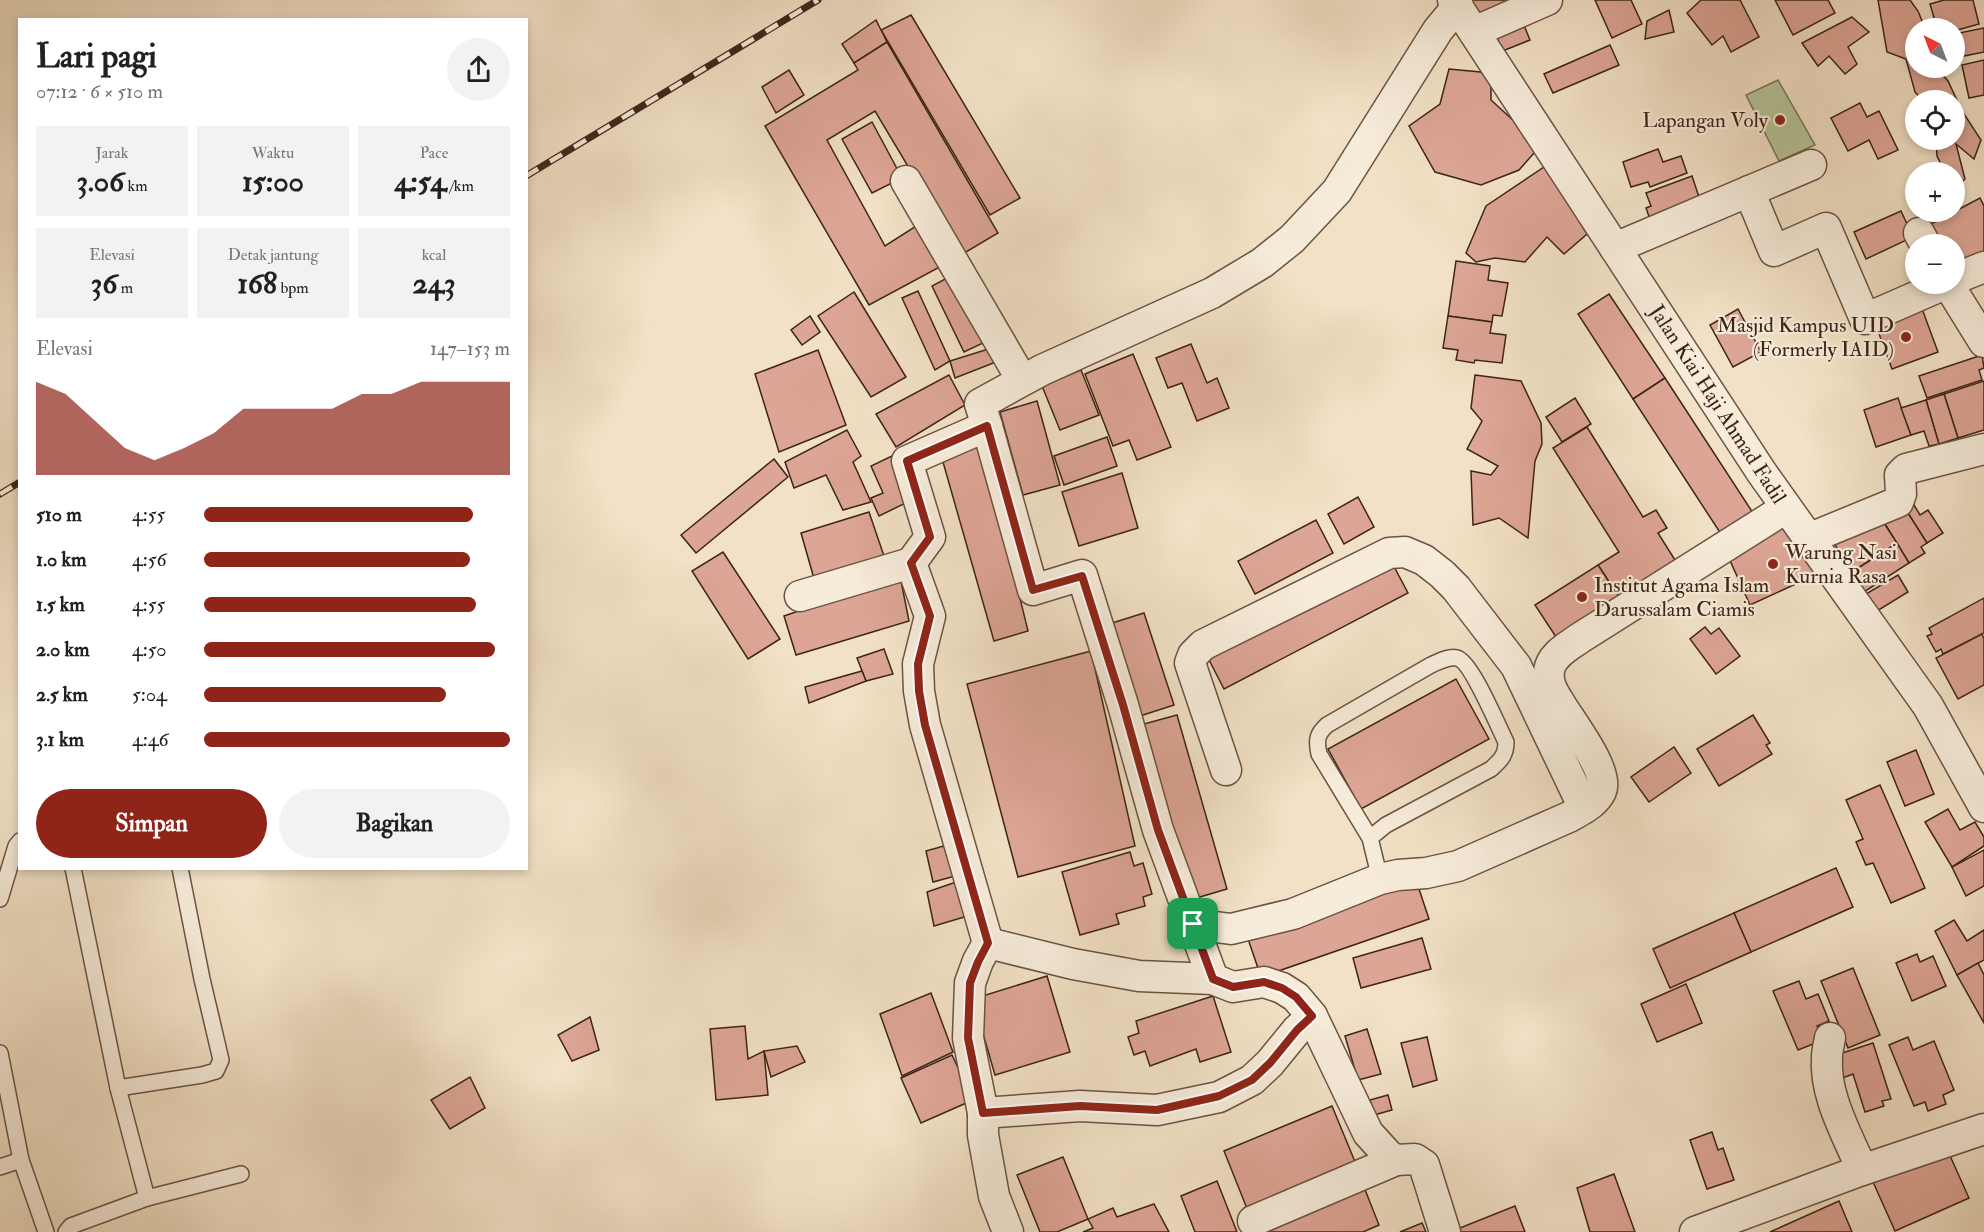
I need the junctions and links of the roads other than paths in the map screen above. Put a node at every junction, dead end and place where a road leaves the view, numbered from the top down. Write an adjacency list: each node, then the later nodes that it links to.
1 (1547, 0): 3 (street)
2 (1455, 3): 3 (street, Jalan Kiai Haji Ahmad Fadil); 13 (street)
3 (1474, 32): 7 (street, Jalan Kiai Haji Ahmad Fadil)
4 (1811, 165): 6 (street)
5 (906, 181): 13 (street)
6 (1749, 191): 7 (street); 10 (street)
7 (1615, 248): 16 (street, Jalan Kiai Haji Ahmad Fadil)
8 (1984, 267): 9 (street)
9 (1965, 275)
10 (1923, 294)
11 (1953, 294): 12 (street)
12 (1984, 342)
13 (1022, 380): 14 (street)
14 (987, 426): 18 (street); 30 (street)
15 (1984, 449): 17 (street)
16 (1786, 508): 17 (street, Jalan Kiai Haji Ahmad Fadil); 23 (street)
17 (1808, 539): 21 (street, Jalan Kiai Haji Ahmad Fadil)
18 (911, 563): 19 (street); 31 (street)
19 (800, 596)
20 (1227, 770): 23 (street)
21 (1976, 772): 22 (street, Jalan Kiai Haji Ahmad Fadil)
22 (1984, 807)
23 (1584, 808): 28 (street)
24 (1370, 838): 24 (lane); 28 (lane)
25 (18, 844): 29 (lane)
26 (73, 870): 36 (lane)
27 (180, 870): 36 (lane)
28 (1380, 879): 30 (street)
29 (0, 899)
30 (1193, 924): 32 (street)
31 (988, 943): 32 (street); 37 (street)
32 (1213, 979): 33 (street)
33 (1307, 1021): 37 (street); 40 (street)
34 (1830, 1038): 42 (street)
35 (0, 1053): 39 (lane)
36 (118, 1088): 44 (lane)
37 (983, 1113): 48 (street)
38 (1984, 1129): 42 (street)
39 (21, 1160): 41 (lane); 46 (lane)
40 (1396, 1160): 45 (street); 49 (street)
41 (0, 1167)
42 (1862, 1170): 50 (street)
43 (241, 1174): 44 (lane)
44 (147, 1198): 47 (lane)
45 (1253, 1221)
46 (46, 1232)
47 (66, 1232)
48 (1008, 1232)
49 (1445, 1232)
50 (1695, 1232)

